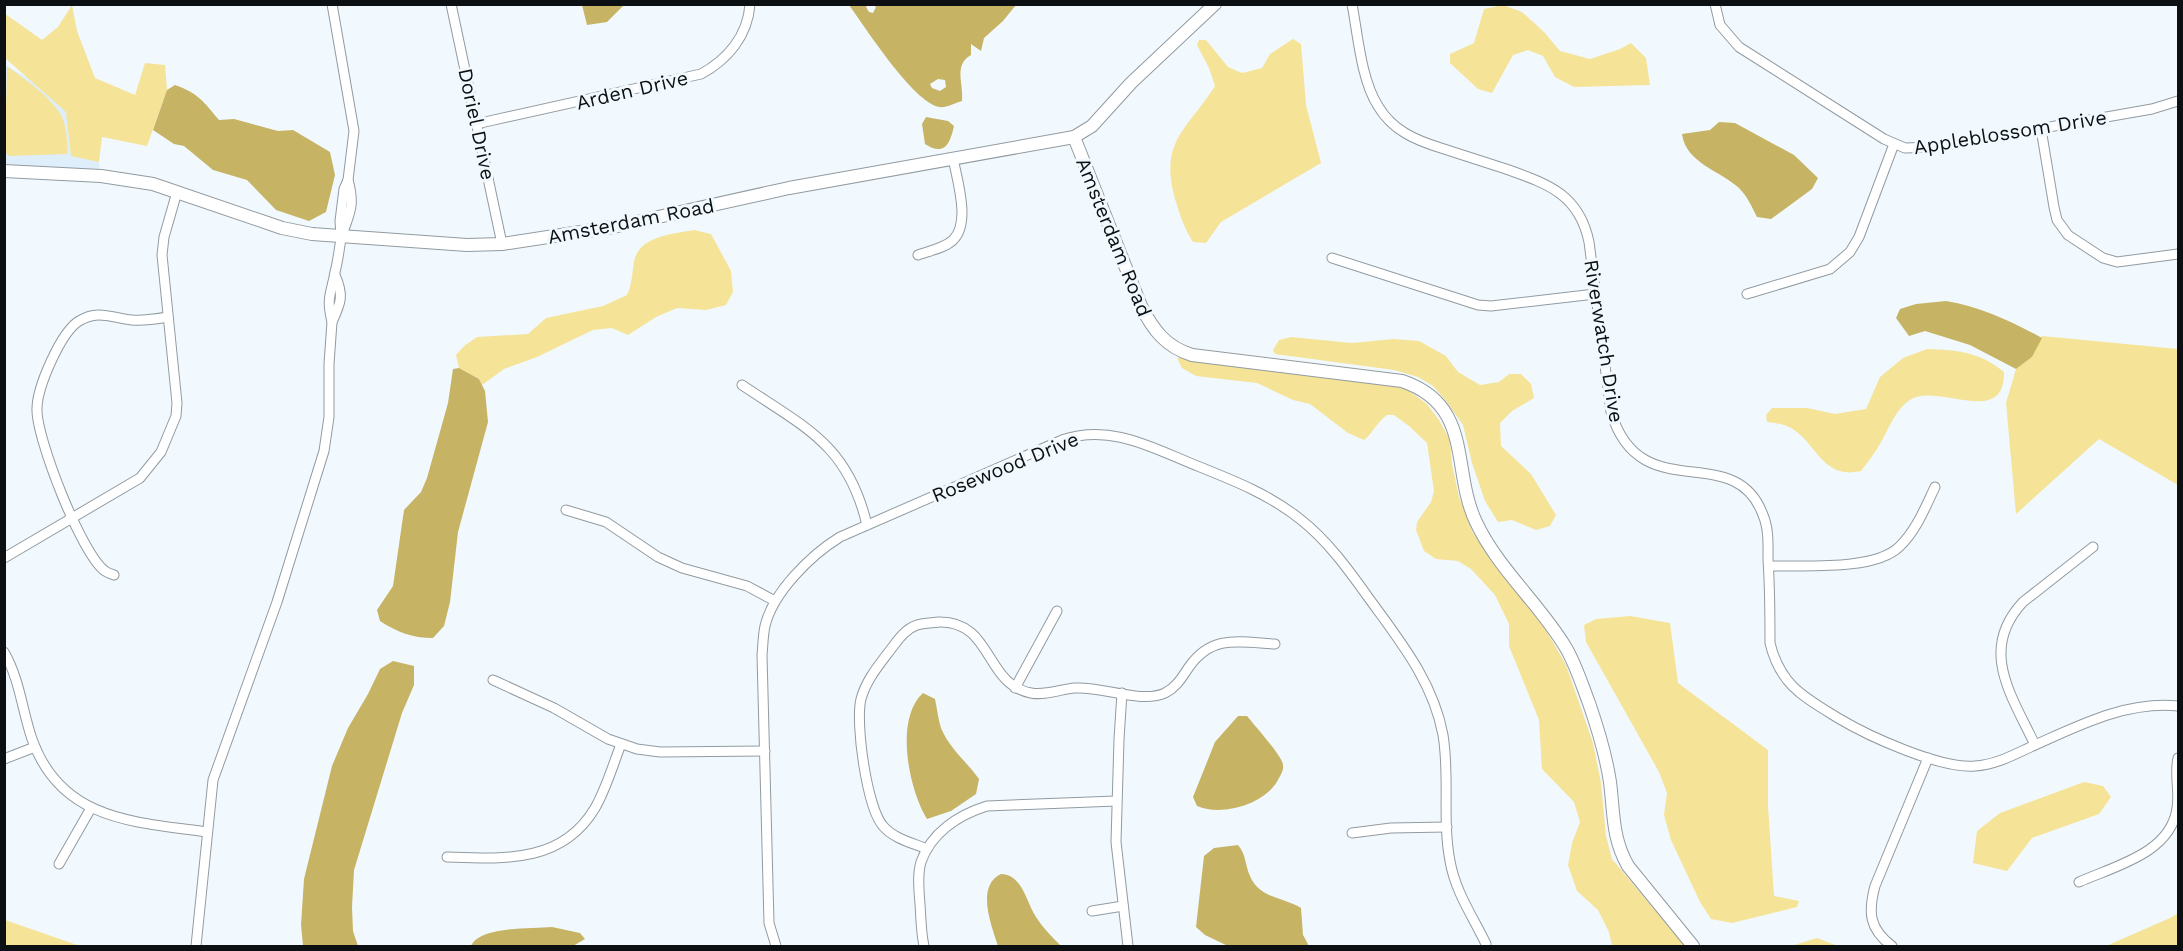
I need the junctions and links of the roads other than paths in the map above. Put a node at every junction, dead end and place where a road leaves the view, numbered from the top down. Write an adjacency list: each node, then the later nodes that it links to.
1 (332, 4): 15 (street)
2 (451, 4): 8 (street, Doriel Drive)
3 (750, 4): 8 (street, Arden Drive)
4 (1215, 4): 10 (street)
5 (1352, 4): 20 (street, Riverwatch Drive)
6 (1715, 4): 11 (street, Appleblossom Drive)
7 (2178, 101): 9 (street, Appleblossom Drive)
8 (477, 124): 16 (street, Doriel Drive)
9 (2041, 129): 11 (street, Appleblossom Drive); 17 (street)
10 (1074, 137): 12 (street, Amsterdam Road); 63 (street, Amsterdam Road)
11 (1894, 144): 21 (street)
12 (953, 158): 16 (street, Amsterdam Road); 18 (street)
13 (4, 171): 14 (street, Amsterdam Road)
14 (177, 192): 15 (street, Amsterdam Road); 22 (street)
15 (342, 237): 16 (street, Amsterdam Road); 50 (street)
16 (502, 244)
17 (2178, 254)
18 (918, 255)
19 (1332, 258): 20 (street)
20 (1595, 294): 30 (street, Riverwatch Drive)
21 (1747, 294)
22 (168, 317): 26 (street); 26 (street)
23 (742, 385): 27 (street)
24 (1935, 488): 30 (street)
25 (566, 510): 32 (street)
26 (73, 518): 29 (street); 31 (street)
27 (867, 525): 32 (street, Rosewood Drive); 49 (street, Rosewood Drive)
28 (2093, 547): 41 (street)
29 (4, 558)
30 (1769, 566): 44 (street, Riverwatch Drive)
31 (114, 575)
32 (775, 601): 43 (street, Rosewood Drive)
33 (1057, 611): 37 (street)
34 (1275, 644): 38 (street)
35 (4, 652): 42 (street)
36 (493, 680): 40 (street)
37 (1015, 688): 38 (street); 52 (street)
38 (1122, 693): 47 (street)
39 (2178, 706): 41 (street, Riverwatch Drive)
40 (621, 744): 43 (street); 53 (street)
41 (2035, 745): 44 (street, Riverwatch Drive)
42 (35, 747): 46 (street); 48 (street)
43 (765, 751): 60 (street, Rosewood Drive)
44 (1928, 758): 64 (street)
45 (2178, 758): 55 (street)
46 (4, 759)
47 (1116, 801): 52 (street); 56 (street)
48 (91, 808): 50 (street); 54 (street)
49 (1447, 827): 51 (street); 58 (street, Rosewood Drive)
50 (207, 832): 59 (street)
51 (1352, 833)
52 (927, 849): 61 (street)
53 (447, 857)
54 (59, 864)
55 (2079, 882)
56 (1123, 906): 57 (street); 62 (street)
57 (1092, 911)
58 (1486, 944)
59 (196, 946)
60 (776, 946)
61 (924, 946)
62 (1128, 946)
63 (1692, 946)
64 (1892, 946)

